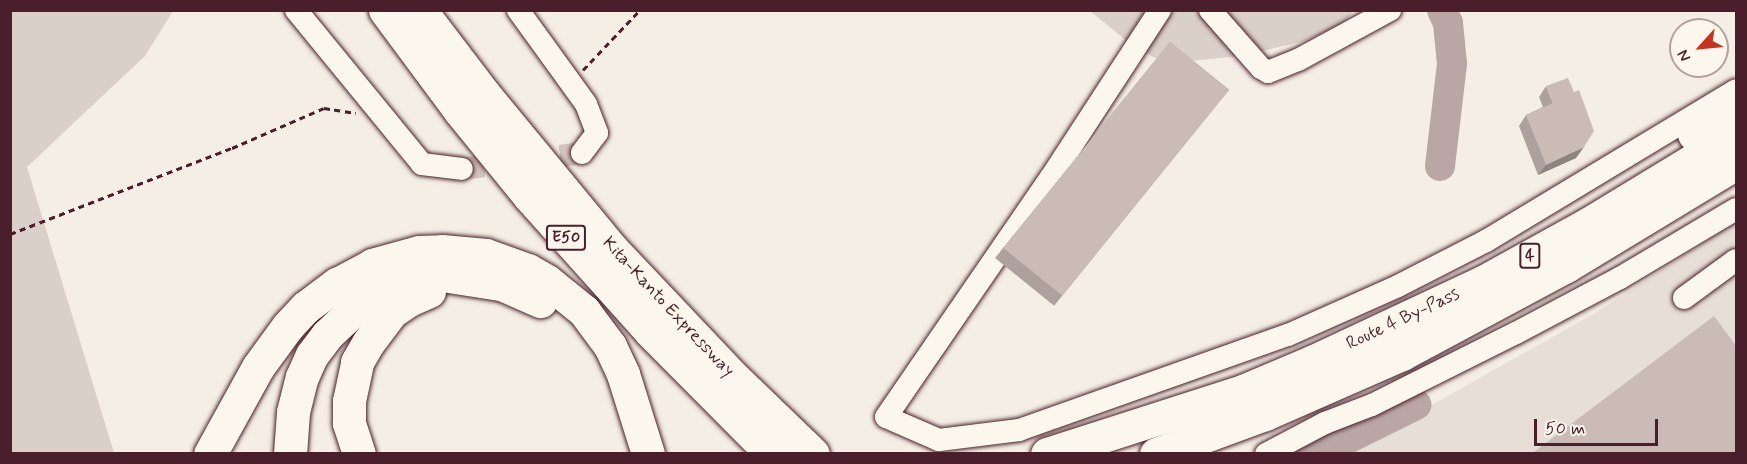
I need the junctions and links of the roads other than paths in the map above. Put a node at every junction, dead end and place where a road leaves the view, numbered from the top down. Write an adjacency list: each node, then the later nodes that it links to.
1 (296, 10): 13 (street)
2 (385, 10): 26 (highway, Kita-Kanto Expressway / E50)
3 (420, 10): 20 (highway, Kita-Kanto Expressway / E50)
4 (518, 10): 11 (street)
5 (1160, 10): 23 (street)
6 (1210, 10): 7 (street)
7 (1390, 10)
8 (1737, 90): 23 (street)
9 (1737, 108): 22 (highway)
10 (1737, 134): 22 (highway, Route 4 By-Pass / 4)
11 (582, 153)
12 (1737, 163): 21 (highway, Route 4 By-Pass / 4)
13 (462, 169)
14 (1737, 190): 21 (highway)
15 (1737, 209): 38 (street)
16 (419, 252): 27 (highway); 28 (highway); 32 (highway)
17 (1737, 260): 19 (street)
18 (471, 278): 29 (highway); 30 (highway); 31 (highway)
19 (1684, 298)
20 (674, 316): 33 (highway, Kita-Kanto Expressway / E50); 34 (highway)
21 (1402, 354): 24 (highway, Route 4 By-Pass / 4)
22 (1314, 361): 25 (highway, Route 4 By-Pass / 4)
23 (1141, 388): 25 (street)
24 (1265, 414): 36 (highway, Route 4 By-Pass / 4); 37 (highway)
25 (1150, 421): 35 (highway, Route 4 By-Pass / 4)
26 (769, 452)
27 (210, 453)
28 (275, 453)
29 (290, 453)
30 (359, 453)
31 (631, 453)
32 (648, 453)
33 (813, 453)
34 (834, 453)
35 (1047, 453)
36 (1156, 453)
37 (1201, 453)
38 (1266, 453)

